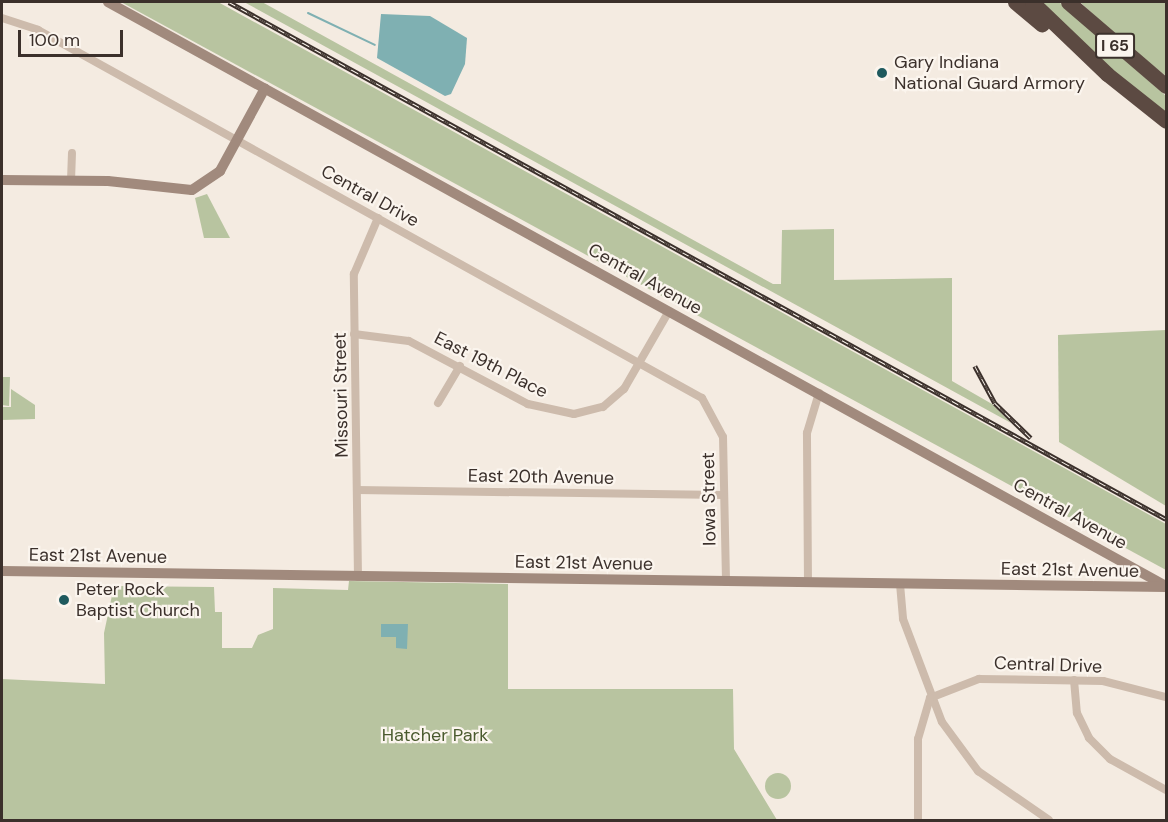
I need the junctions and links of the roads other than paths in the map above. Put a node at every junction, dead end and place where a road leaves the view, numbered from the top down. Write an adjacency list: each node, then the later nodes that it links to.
1 (108, 2): 8 (street, Central Avenue)
2 (1015, 2): 6 (highway)
3 (1032, 2): 6 (highway, I 65)
4 (1068, 2): 7 (highway, I 65)
5 (2, 18): 10 (street, Central Drive)
6 (1107, 74): 9 (highway, I 65)
7 (1167, 87)
8 (265, 88): 10 (street); 15 (street, Central Avenue)
9 (1167, 121)
10 (237, 140): 13 (street); 14 (street, Central Drive)
11 (72, 153): 13 (street)
12 (2, 180): 13 (street)
13 (71, 181)
14 (378, 218): 16 (street, Missouri Street); 17 (street, Central Drive)
15 (669, 311): 17 (street, East 19th Place); 19 (street, Central Avenue)
16 (354, 334): 18 (street, East 19th Place); 22 (street, Missouri Street)
17 (641, 362): 18 (street, East 19th Place); 21 (street, Central Drive)
18 (460, 366): 20 (street)
19 (819, 393): 27 (street); 29 (street, Central Avenue)
20 (438, 403)
21 (716, 416): 23 (street, Iowa Street)
22 (357, 490): 23 (street, East 20th Avenue); 25 (street, Missouri Street)
23 (724, 495): 26 (street, Iowa Street)
24 (2, 571): 25 (street, East 21st Avenue)
25 (358, 577): 26 (street, East 21st Avenue)
26 (726, 582): 27 (street, East 21st Avenue)
27 (808, 583): 28 (street, East 21st Avenue)
28 (900, 584): 29 (street, East 21st Avenue); 32 (street)
29 (1167, 586)
30 (1074, 680): 31 (street, Central Drive); 32 (street, Central Drive); 33 (street)
31 (1167, 697)
32 (930, 698): 34 (street); 35 (street)
33 (1167, 790)
34 (918, 820)
35 (1049, 820)

